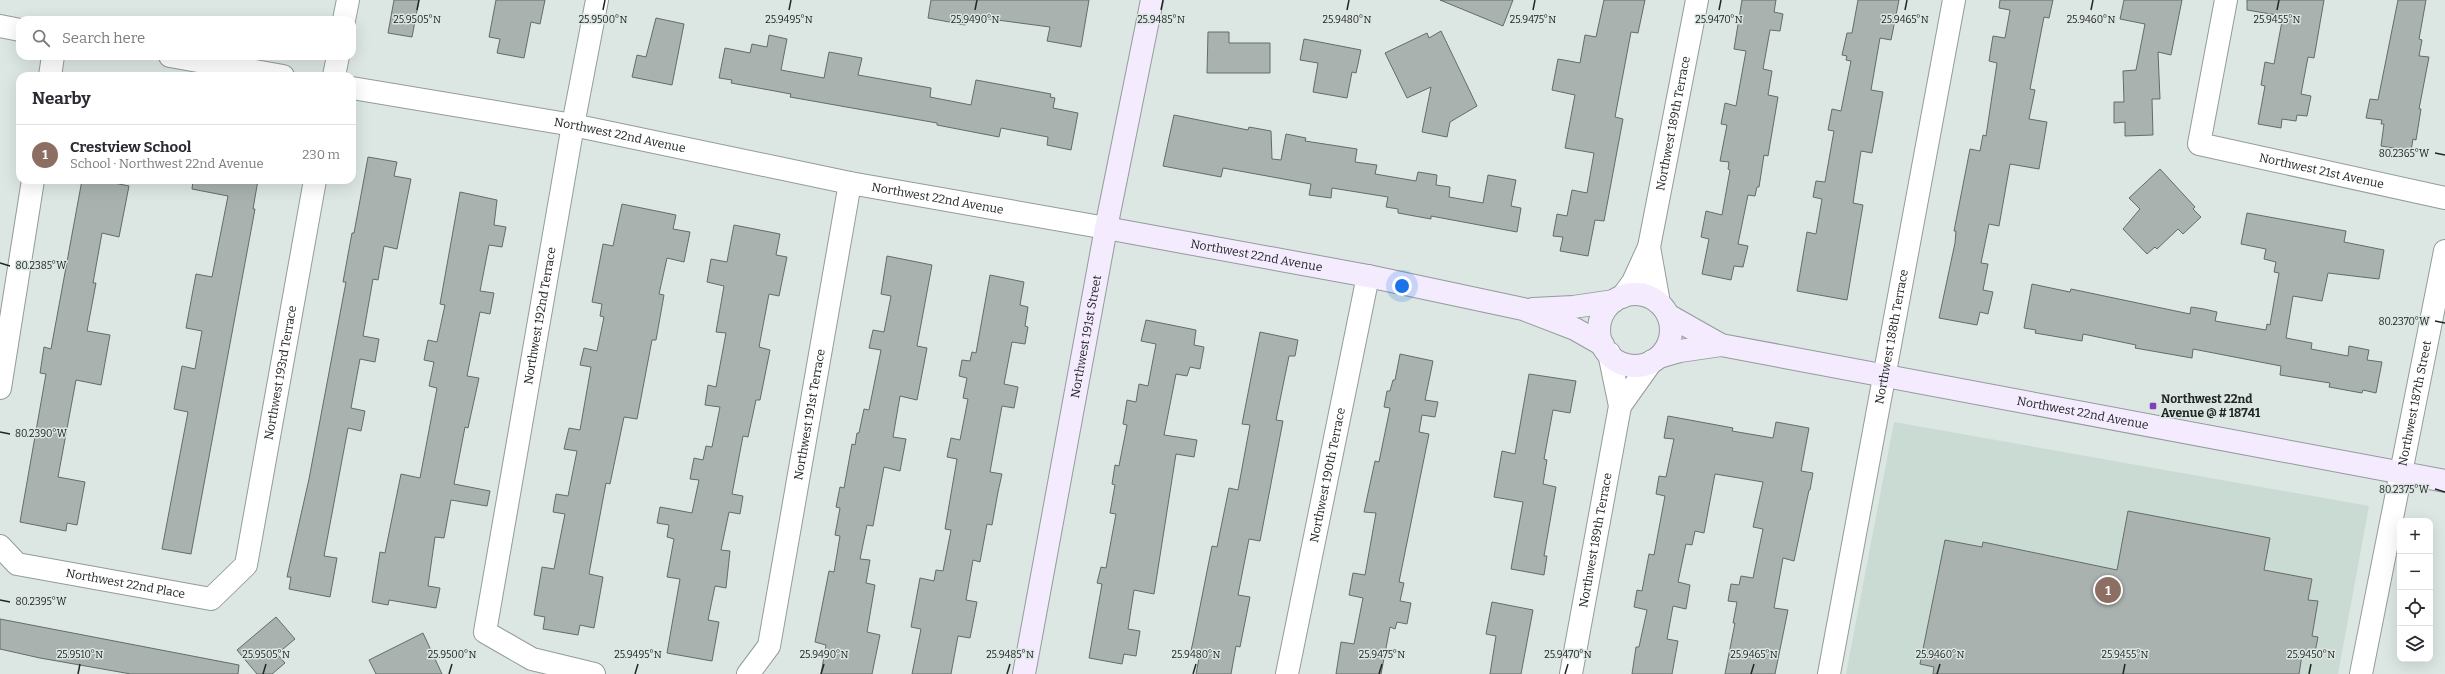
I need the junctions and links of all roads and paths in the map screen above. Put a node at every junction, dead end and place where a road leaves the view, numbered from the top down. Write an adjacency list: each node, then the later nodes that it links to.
1 (348, 0): 7 (street)
2 (597, 0): 17 (street, Northwest 192nd Terrace)
3 (1152, 0): 22 (street, Northwest 191st Street)
4 (1697, 0): 23 (street, Northwest 189th Terrace)
5 (1954, 0): 32 (street, Northwest 188th Terrace)
6 (2226, 0): 21 (street, Northwest 21st Avenue)
7 (345, 16)
8 (0, 26): 9 (street)
9 (16, 29)
10 (52, 60): 13 (street)
11 (193, 60): 14 (street)
12 (337, 60): 15 (street)
13 (51, 72)
14 (261, 72)
15 (335, 72)
16 (356, 89): 17 (street, Northwest 22nd Avenue)
17 (573, 125): 18 (street, Northwest 22nd Avenue); 39 (street, Northwest 192nd Terrace)
18 (850, 183): 22 (street, Northwest 22nd Avenue); 40 (street, Northwest 191st Terrace)
19 (32, 184): 33 (street)
20 (314, 184): 38 (street, Northwest 193rd Terrace)
21 (2445, 198)
22 (1106, 228): 25 (street, Northwest 22nd Avenue); 41 (street, Northwest 191st Street)
23 (1649, 247): 26 (street, Northwest 189th Terrace); 28 (street, Northwest 189th Terrace)
24 (2445, 251): 35 (street, Northwest 187th Street)
25 (1368, 276): 27 (street, Northwest 22nd Avenue); 42 (street, Northwest 190th Terrace)
26 (1618, 299): 27 (street, Northwest 22nd Avenue); 28 (street); 30 (street)
27 (1524, 309): 30 (street, Northwest 22nd Avenue)
28 (1664, 309): 29 (street, Northwest 22nd Avenue); 31 (street)
29 (1721, 345): 31 (street, Northwest 22nd Avenue); 32 (street, Northwest 22nd Avenue)
30 (1606, 349): 31 (street); 34 (street, Northwest 189th Terrace)
31 (1655, 359): 34 (street, Northwest 189th Terrace)
32 (1884, 375): 35 (street, Northwest 22nd Avenue); 44 (street, Northwest 188th Terrace)
33 (0, 388)
34 (1620, 406): 43 (street, Northwest 189th Terrace)
35 (2401, 473): 36 (street, Northwest 22nd Avenue); 45 (street, Northwest 187th Street)
36 (2445, 481)
37 (0, 546): 38 (street, Northwest 22nd Place)
38 (246, 565)
39 (594, 674)
40 (748, 674)
41 (1024, 674)
42 (1287, 674)
43 (1571, 674)
44 (1829, 674)
45 (2361, 674)

